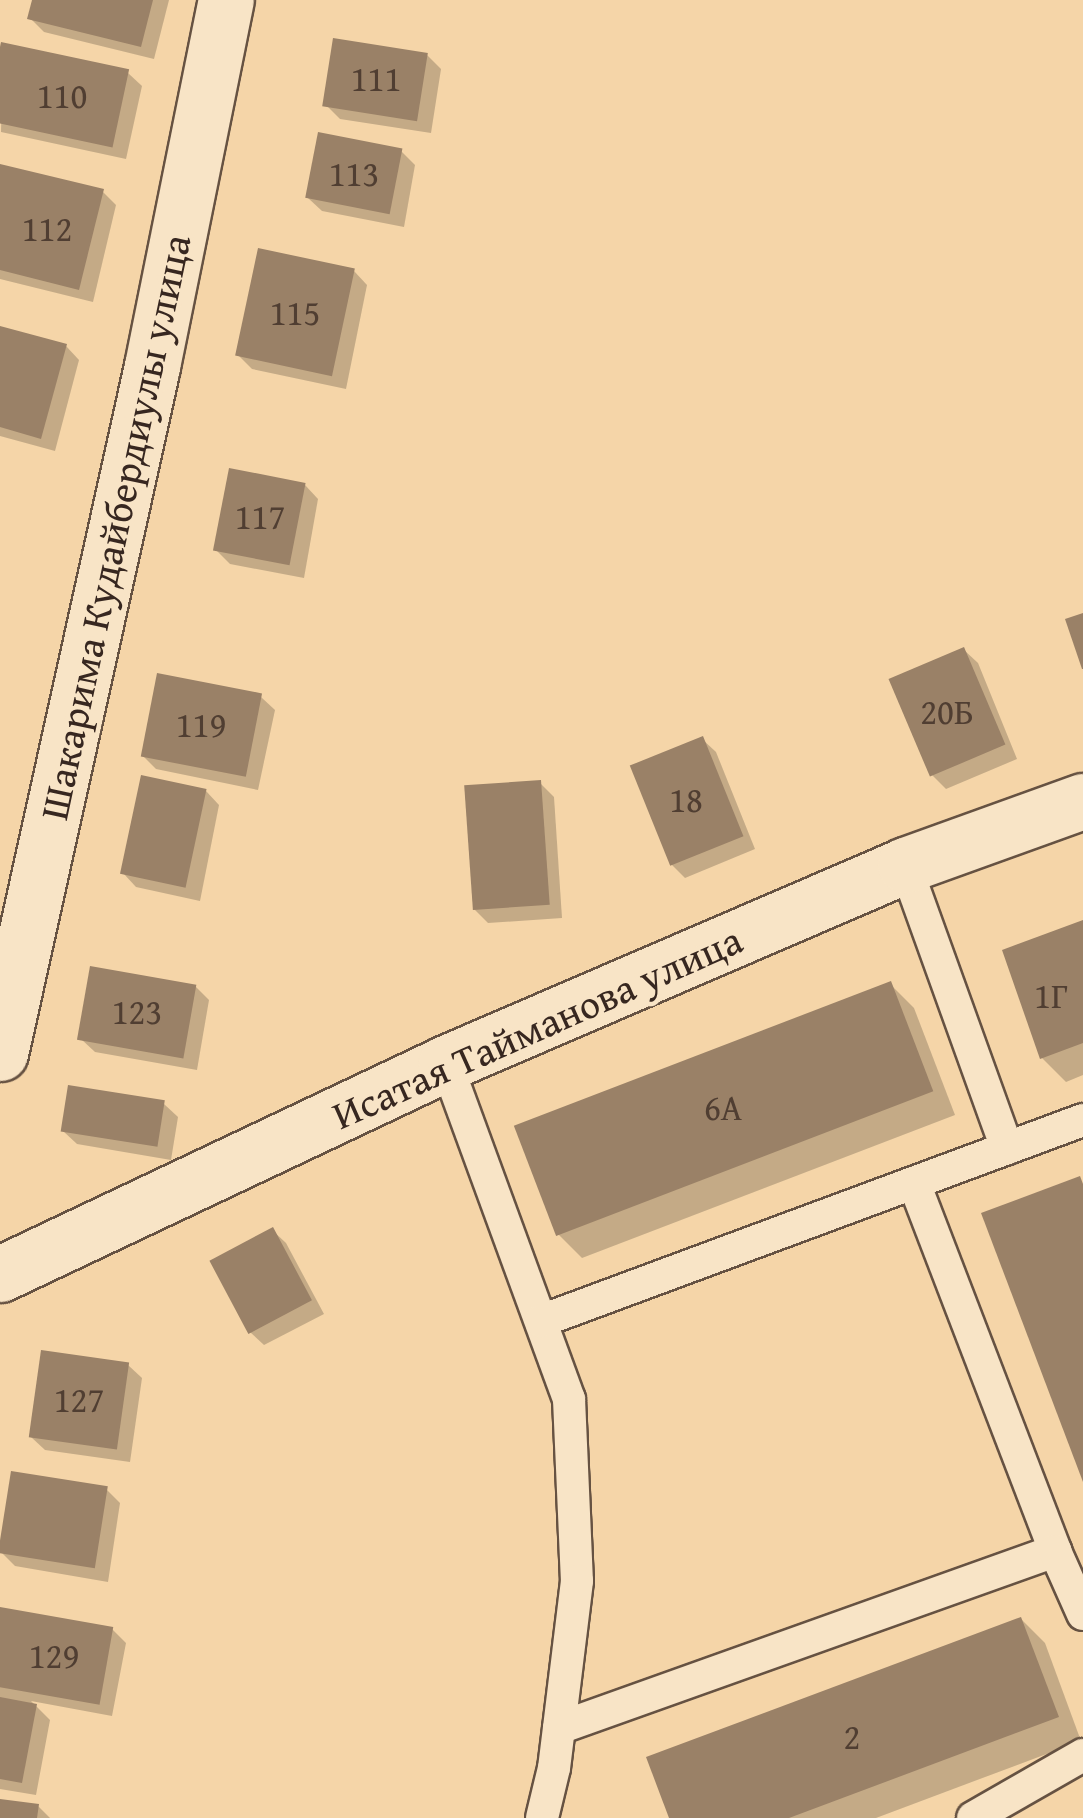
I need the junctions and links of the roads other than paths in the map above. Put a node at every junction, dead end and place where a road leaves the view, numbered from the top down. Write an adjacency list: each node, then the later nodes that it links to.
1 (226, 0): 4 (street, Шакарима Кудайбердиулы улица)
2 (1083, 801): 3 (street, Исатая Тайманова улица)
3 (905, 865): 5 (street, Исатая Тайманова улица); 7 (lane)
4 (0, 1053)
5 (446, 1062): 9 (street, Исатая Тайманова улица); 10 (lane)
6 (1083, 1120): 7 (lane)
7 (1007, 1148): 8 (lane)
8 (914, 1183): 10 (lane); 11 (lane)
9 (0, 1274)
10 (540, 1321): 13 (lane)
11 (1056, 1550): 12 (lane); 13 (lane)
12 (1083, 1614)
13 (559, 1728): 15 (lane)
14 (1083, 1756): 16 (lane)
15 (542, 1818)
16 (973, 1818)

